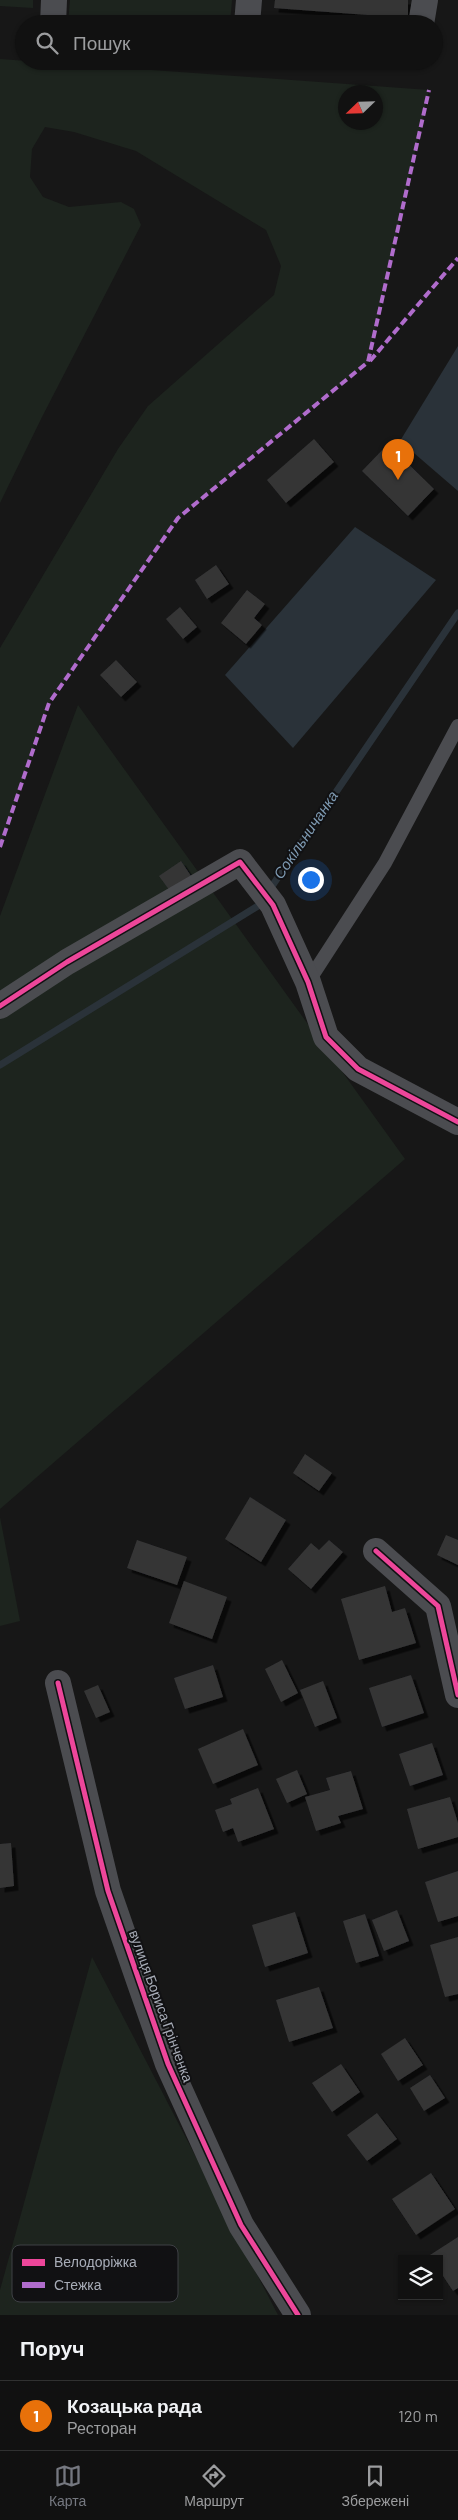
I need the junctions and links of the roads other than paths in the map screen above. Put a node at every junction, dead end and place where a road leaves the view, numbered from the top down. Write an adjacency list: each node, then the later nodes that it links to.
1 (54, 0): 4 (street)
2 (249, 0): 5 (street)
3 (425, 0): 6 (street)
4 (53, 15)
5 (248, 15)
6 (422, 15)
7 (458, 726): 8 (lane)
8 (308, 982): 9 (street); 10 (street)
9 (0, 1006)
10 (456, 1118)
11 (376, 1551): 13 (street)
12 (58, 1684): 14 (street, вулиця Бориса Грінченка)
13 (458, 1695)
14 (298, 2315)

